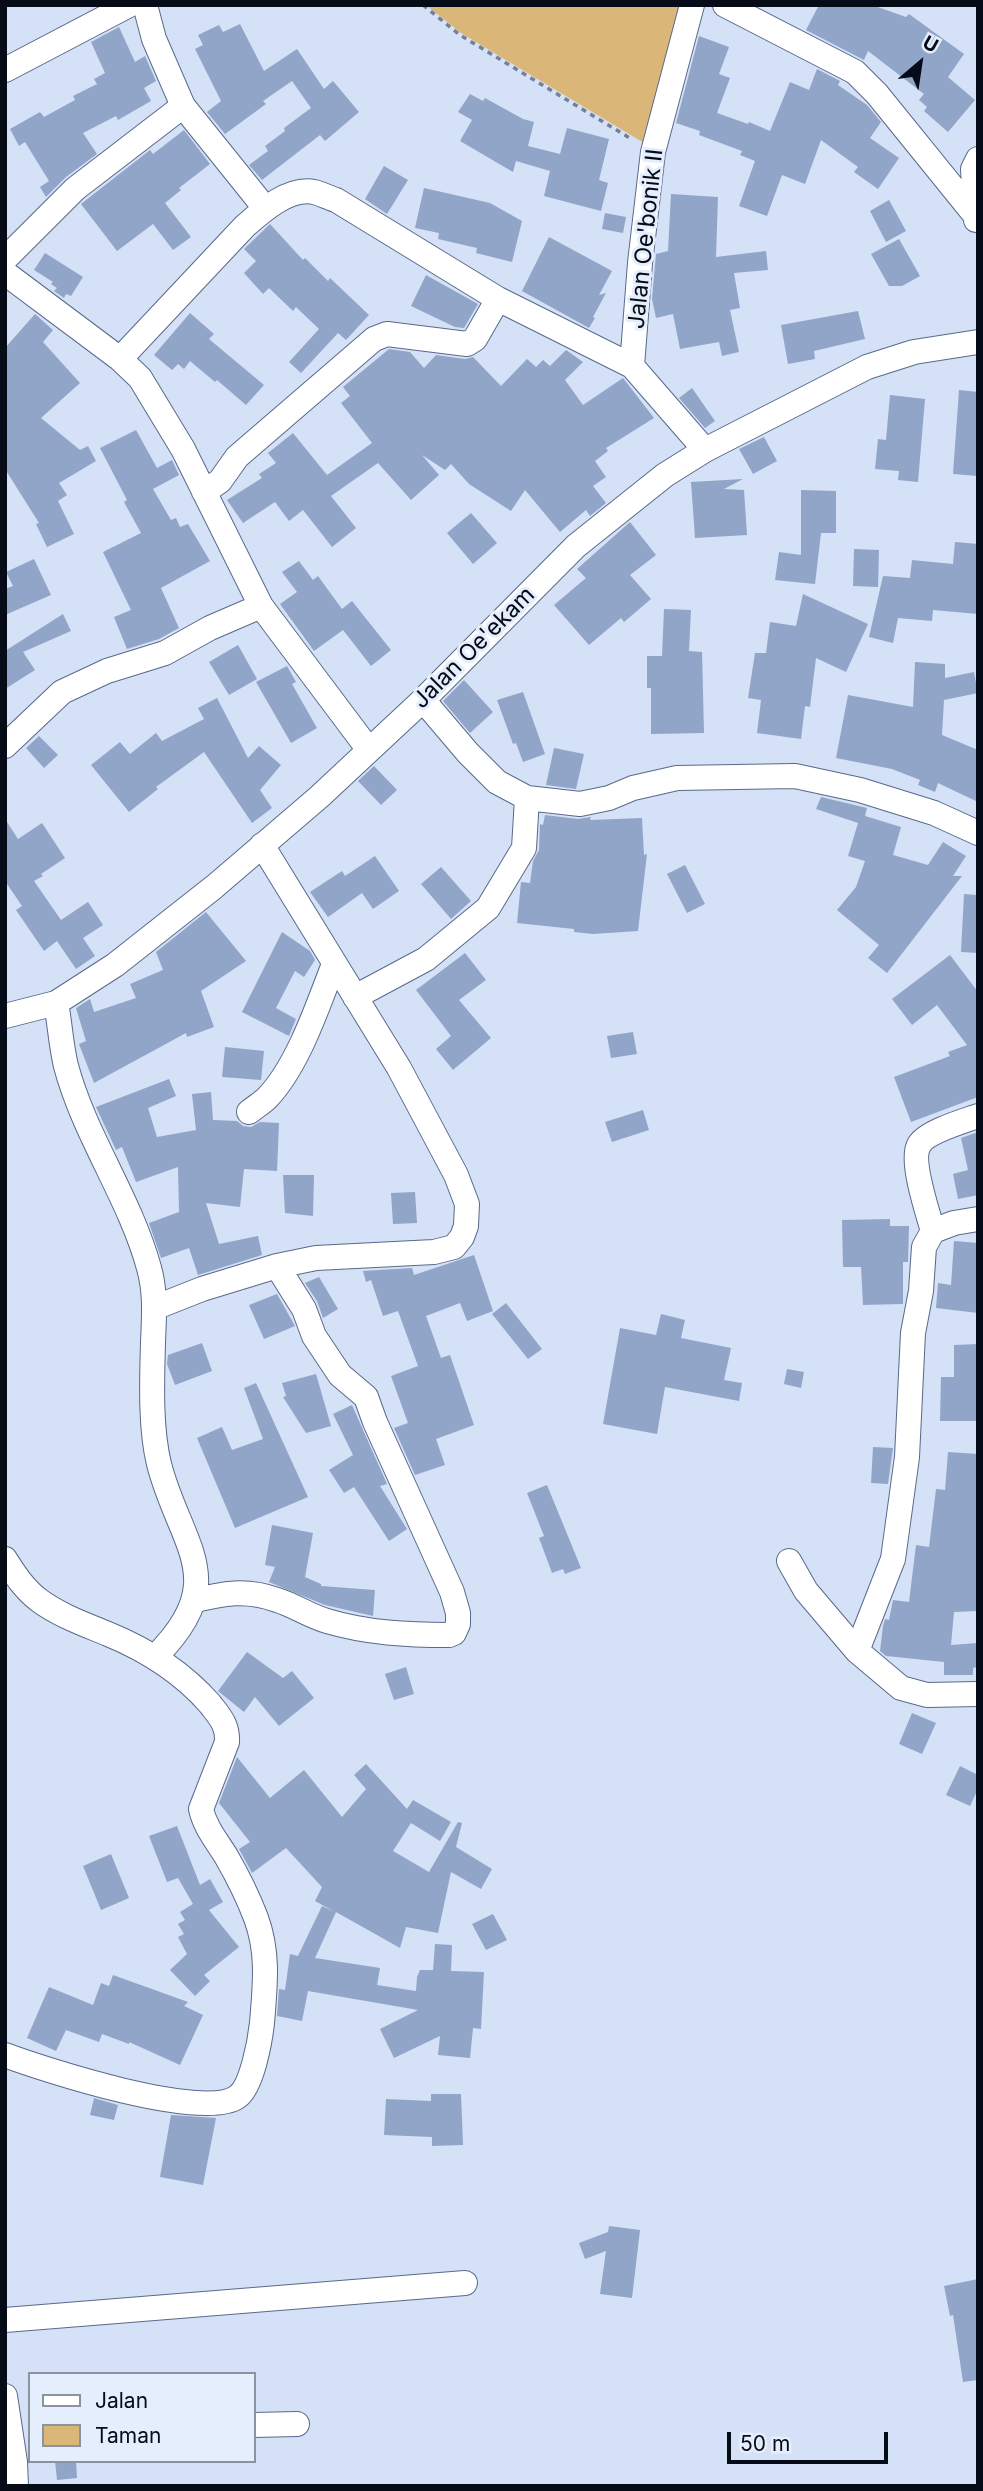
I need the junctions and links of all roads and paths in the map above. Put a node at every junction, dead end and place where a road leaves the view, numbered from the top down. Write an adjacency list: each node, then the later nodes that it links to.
1 (129, 5): 6 (street)
2 (145, 5): 7 (street)
3 (423, 5): 8 (path)
4 (692, 5): 8 (street, Jalan Oe'bonik II)
5 (725, 5): 11 (street)
6 (5, 70)
7 (183, 106): 10 (street); 12 (street)
8 (653, 152): 17 (street, Jalan Oe'bonik II)
9 (978, 159): 11 (street)
10 (265, 208): 14 (street); 16 (street)
11 (976, 220)
12 (5, 259)
13 (5, 273): 16 (street)
14 (498, 299): 17 (street); 19 (street)
15 (978, 342): 18 (street, Jalan Oe'ekam)
16 (120, 359): 19 (street)
17 (632, 366): 18 (street)
18 (705, 450): 21 (street, Jalan Oe'ekam)
19 (204, 492): 20 (street)
20 (261, 606): 22 (street); 23 (street)
21 (423, 699): 23 (street, Jalan Oe'ekam); 24 (street)
22 (5, 746)
23 (369, 750): 26 (street, Jalan Oe'ekam)
24 (527, 798): 25 (street); 28 (street)
25 (978, 833)
26 (262, 845): 27 (street); 29 (street, Jalan Oe'ekam)
27 (334, 964): 28 (street); 31 (street)
28 (355, 997): 35 (street)
29 (57, 1003): 30 (street, Jalan Oe'ekam); 36 (street)
30 (5, 1016)
31 (249, 1112)
32 (978, 1116): 34 (street)
33 (978, 1219): 34 (street)
34 (933, 1231): 40 (street)
35 (277, 1266): 36 (street); 39 (street)
36 (154, 1308): 39 (street)
37 (5, 1559): 41 (street)
38 (789, 1561): 40 (street)
39 (193, 1601): 41 (street)
40 (857, 1651): 42 (street)
41 (155, 1657): 43 (street)
42 (978, 1694)
43 (5, 2056)
44 (465, 2283): 45 (street)
45 (5, 2320)
46 (5, 2396): 49 (street)
47 (297, 2424): 48 (street)
48 (256, 2425)
49 (20, 2468)

